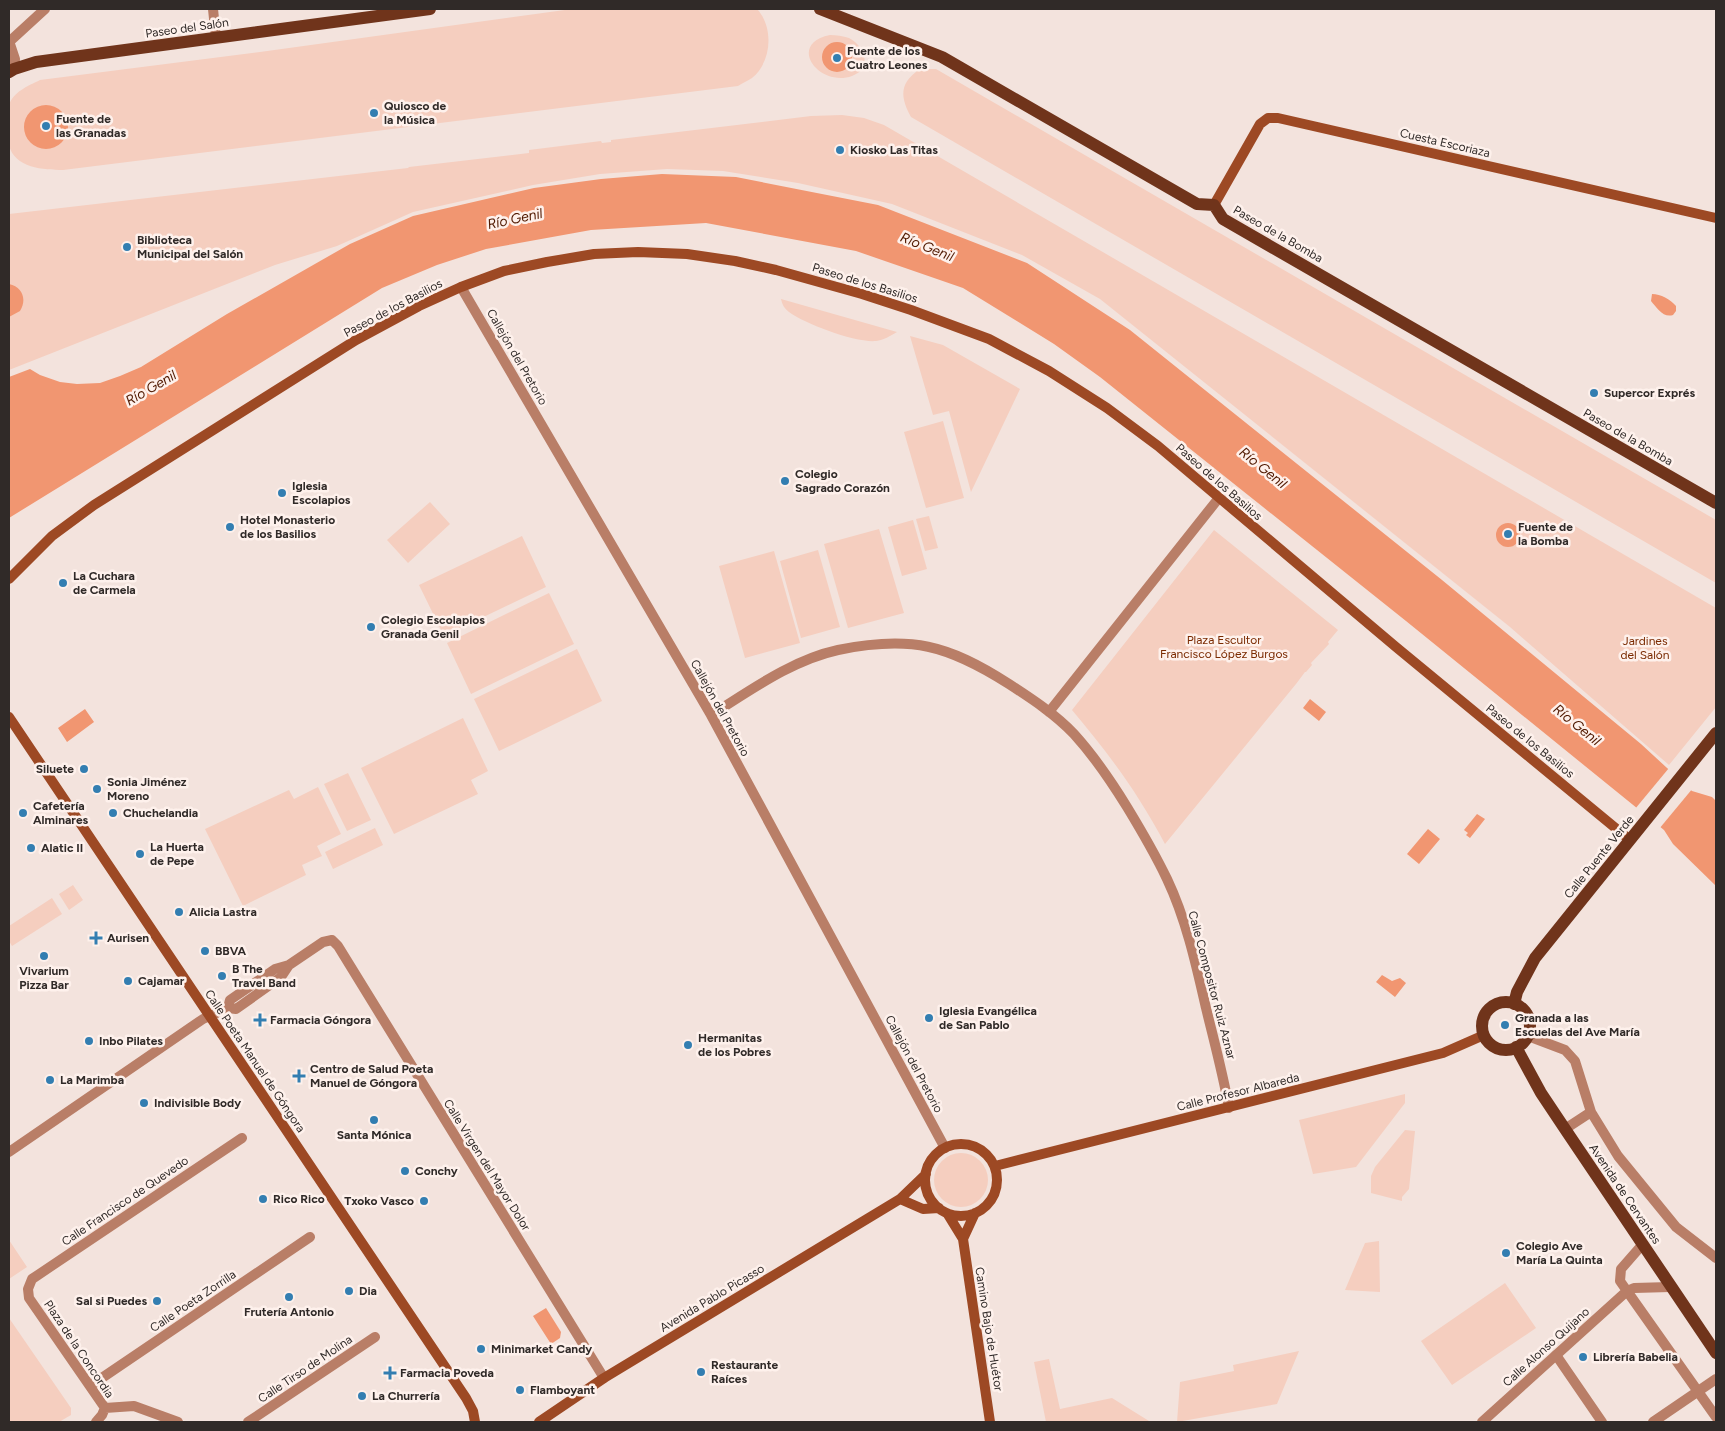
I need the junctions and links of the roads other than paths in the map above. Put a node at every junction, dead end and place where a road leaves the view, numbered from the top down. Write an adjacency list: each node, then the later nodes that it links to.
1 (45, 9): 7 (street)
2 (213, 9): 6 (street)
3 (430, 9): 5 (main road, Paseo del Salón)
4 (820, 9): 9 (main road)
5 (391, 11): 6 (main road, Paseo del Salón)
6 (216, 38): 8 (main road, Paseo del Salón)
7 (9, 42): 8 (street)
8 (12, 71)
9 (1214, 205): 10 (main road, Cuesta Escoriaza); 13 (main road, Paseo de la Bomba)
10 (1716, 218)
11 (461, 287): 12 (main road, Paseo de los Basilios); 14 (main road, Paseo de los Basilios); 16 (street, Callejón del Pretorio)
12 (1218, 499): 15 (street); 19 (main road, Paseo de los Basilios)
13 (1716, 503)
14 (9, 579)
15 (1050, 712): 16 (street, Calle Compositor Ruiz Aznar); 25 (street, Calle Compositor Ruiz Aznar)
16 (711, 715): 29 (street, Callejón del Pretorio)
17 (9, 717): 21 (main road, Calle Poeta Manuel de Góngora)
18 (1716, 733): 19 (main road, Calle Puente Verde)
19 (1630, 840): 20 (main road, Calle Puente Verde)
20 (1514, 1004): 22 (main road); 23 (main road)
21 (210, 1016): 30 (street); 46 (street, Calle Virgen del Mayor Dolor); 55 (main road, Calle Poeta Manuel de Góngora)
22 (1484, 1035): 24 (main road); 25 (main road, Calle Profesor Albareda)
23 (1528, 1036): 24 (main road); 26 (street)
24 (1516, 1047): 27 (main road, Avenida de Cervantes)
25 (1229, 1108): 31 (main road, Calle Profesor Albareda)
26 (1591, 1112): 27 (street); 39 (street)
27 (1564, 1129): 38 (main road, Avenida de Cervantes)
28 (242, 1138): 41 (street, Calle Francisco de Quevedo)
29 (945, 1148): 31 (main road); 32 (main road)
30 (9, 1152)
31 (995, 1166): 35 (main road)
32 (926, 1174): 33 (main road, Avenida Pablo Picasso); 34 (main road)
33 (900, 1199): 34 (main road); 46 (main road, Avenida Pablo Picasso)
34 (943, 1211): 35 (main road); 37 (main road, Camino Bajo de Huétor)
35 (975, 1213): 37 (main road)
36 (310, 1237): 48 (street, Calle Poeta Zorrilla)
37 (963, 1239): 57 (main road, Camino Bajo de Huétor)
38 (1642, 1245): 40 (main road, Avenida de Cervantes); 42 (street)
39 (1716, 1258)
40 (1670, 1287): 42 (street); 44 (main road, Avenida de Cervantes)
41 (28, 1288): 48 (street, Plaza de la Concordia)
42 (1627, 1291): 45 (street, Calle Alonso Quijano); 49 (street)
43 (375, 1337): 54 (street, Calle Tirso de Molina)
44 (1716, 1353)
45 (1556, 1356): 58 (street, Calle Alonso Quijano); 59 (street)
46 (604, 1378): 56 (main road, Avenida Pablo Picasso)
47 (1716, 1379): 49 (street)
48 (90, 1386): 50 (street, Plaza de la Concordia)
49 (1698, 1391): 51 (street); 60 (street)
50 (105, 1408): 52 (street, Plaza de la Concordia); 53 (street)
51 (1716, 1417)
52 (96, 1422)
53 (178, 1422)
54 (248, 1422)
55 (475, 1422)
56 (539, 1422)
57 (990, 1422)
58 (1482, 1422)
59 (1602, 1422)
60 (1653, 1422)

